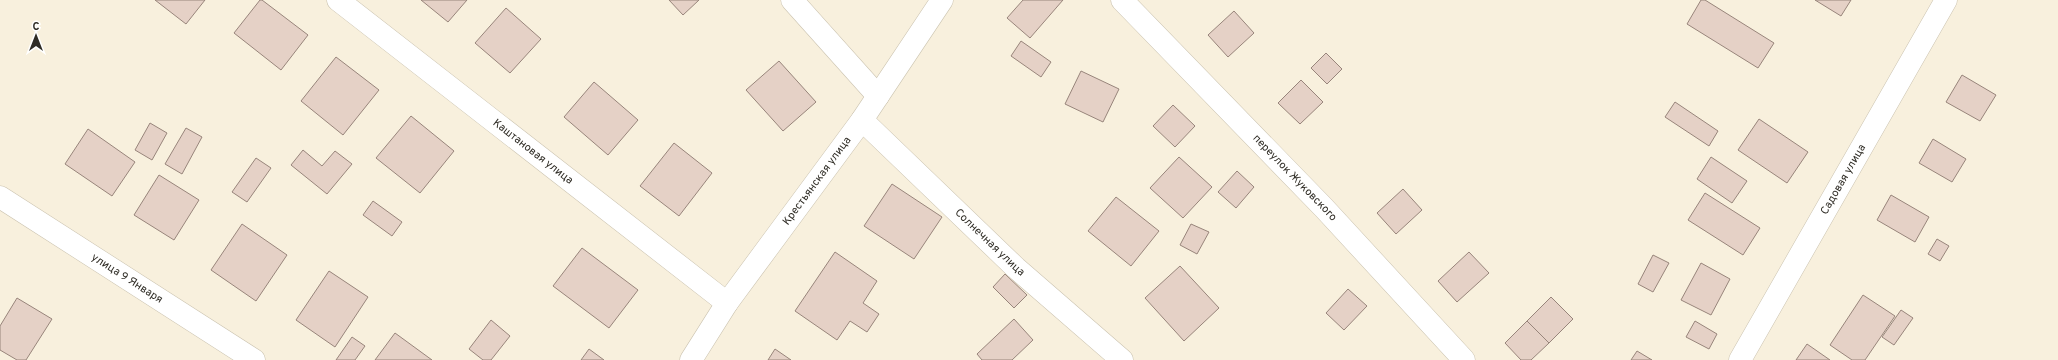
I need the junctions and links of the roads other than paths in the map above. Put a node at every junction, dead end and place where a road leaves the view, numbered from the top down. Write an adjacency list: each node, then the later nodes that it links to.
1 (338, 0): 9 (street, Каштановая улица)
2 (792, 0): 6 (street)
3 (942, 0): 6 (street, Крестьянская улица)
4 (1122, 0): 13 (street, переулок Жуковского)
5 (1946, 0): 14 (street, Садовая улица)
6 (878, 96): 7 (street, Крестьянская улица)
7 (862, 120): 9 (street, Крестьянская улица); 12 (street, Солнечная улица)
8 (0, 197): 10 (street, улица 9 Января)
9 (727, 303): 11 (street, Крестьянская улица)
10 (254, 360)
11 (691, 360)
12 (1122, 360)
13 (1464, 360)
14 (1740, 360)

